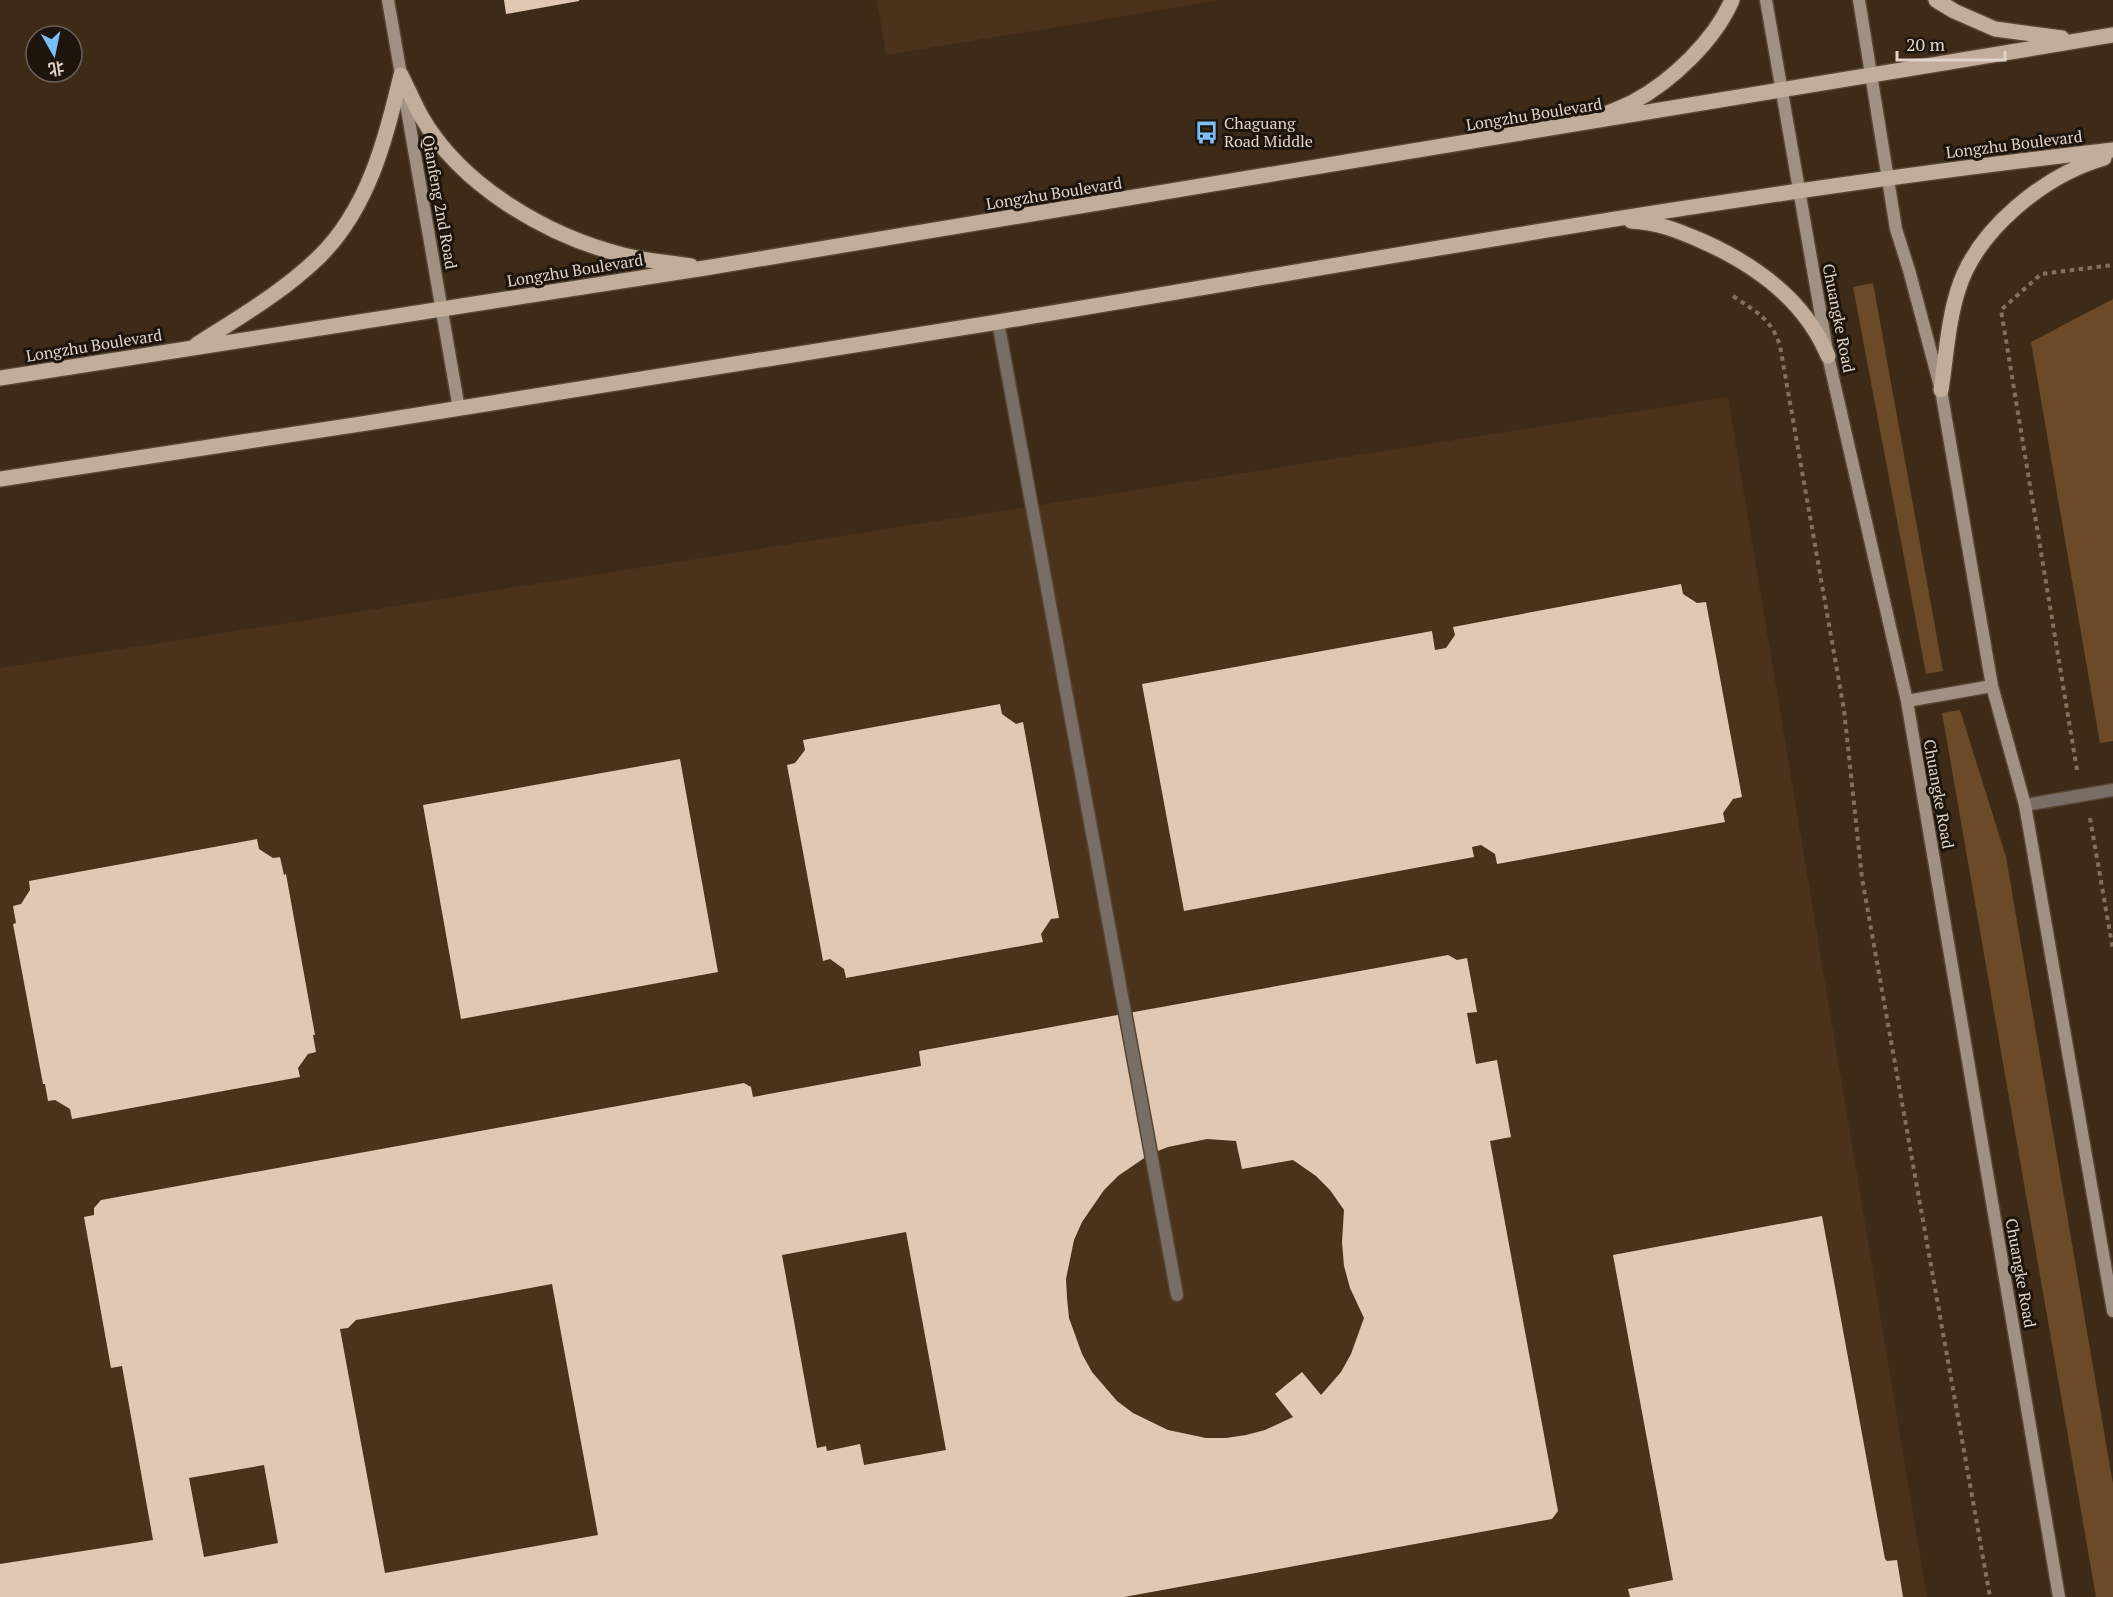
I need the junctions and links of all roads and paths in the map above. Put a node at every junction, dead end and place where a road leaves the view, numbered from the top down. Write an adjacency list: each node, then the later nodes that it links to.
1 (388, 0): 8 (main road, Qianfeng 2nd Road)
2 (1732, 0): 11 (main road)
3 (1766, 0): 10 (main road, Chuangke Road)
4 (1859, 0): 9 (main road)
5 (1936, 0): 7 (main road)
6 (2113, 35): 7 (main road, Longzhu Boulevard)
7 (2080, 40): 9 (main road, Longzhu Boulevard)
8 (401, 75): 18 (main road); 20 (main road, Qianfeng 2nd Road); 22 (main road)
9 (1871, 76): 10 (main road, Longzhu Boulevard); 14 (main road)
10 (1782, 90): 11 (main road, Longzhu Boulevard); 15 (main road, Chuangke Road)
11 (1580, 125): 18 (main road, Longzhu Boulevard)
12 (2113, 150): 14 (main road, Longzhu Boulevard)
13 (2113, 156): 25 (main road)
14 (1888, 178): 15 (main road, Longzhu Boulevard); 25 (main road)
15 (1799, 191): 16 (main road, Longzhu Boulevard); 23 (main road, Chuangke Road)
16 (1605, 220): 21 (main road, Longzhu Boulevard); 23 (main road)
17 (2113, 265): 30 (path)
18 (705, 268): 20 (main road, Longzhu Boulevard)
19 (1732, 296): 37 (path)
20 (442, 309): 22 (main road, Longzhu Boulevard); 26 (main road, Qianfeng 2nd Road)
21 (998, 322): 26 (main road, Longzhu Boulevard); 35 (street)
22 (191, 348): 24 (main road, Longzhu Boulevard)
23 (1828, 356): 29 (main road, Chuangke Road)
24 (0, 378)
25 (1941, 390): 28 (main road)
26 (459, 409): 27 (main road, Longzhu Boulevard)
27 (0, 479)
28 (1992, 686): 29 (main road); 32 (main road)
29 (1907, 701): 38 (main road, Chuangke Road)
30 (2076, 768)
31 (2113, 790): 32 (street)
32 (2025, 805): 36 (main road)
33 (2092, 828): 34 (path)
34 (2113, 951)
35 (1177, 1294)
36 (2113, 1311)
37 (1990, 1597)
38 (2059, 1597)

